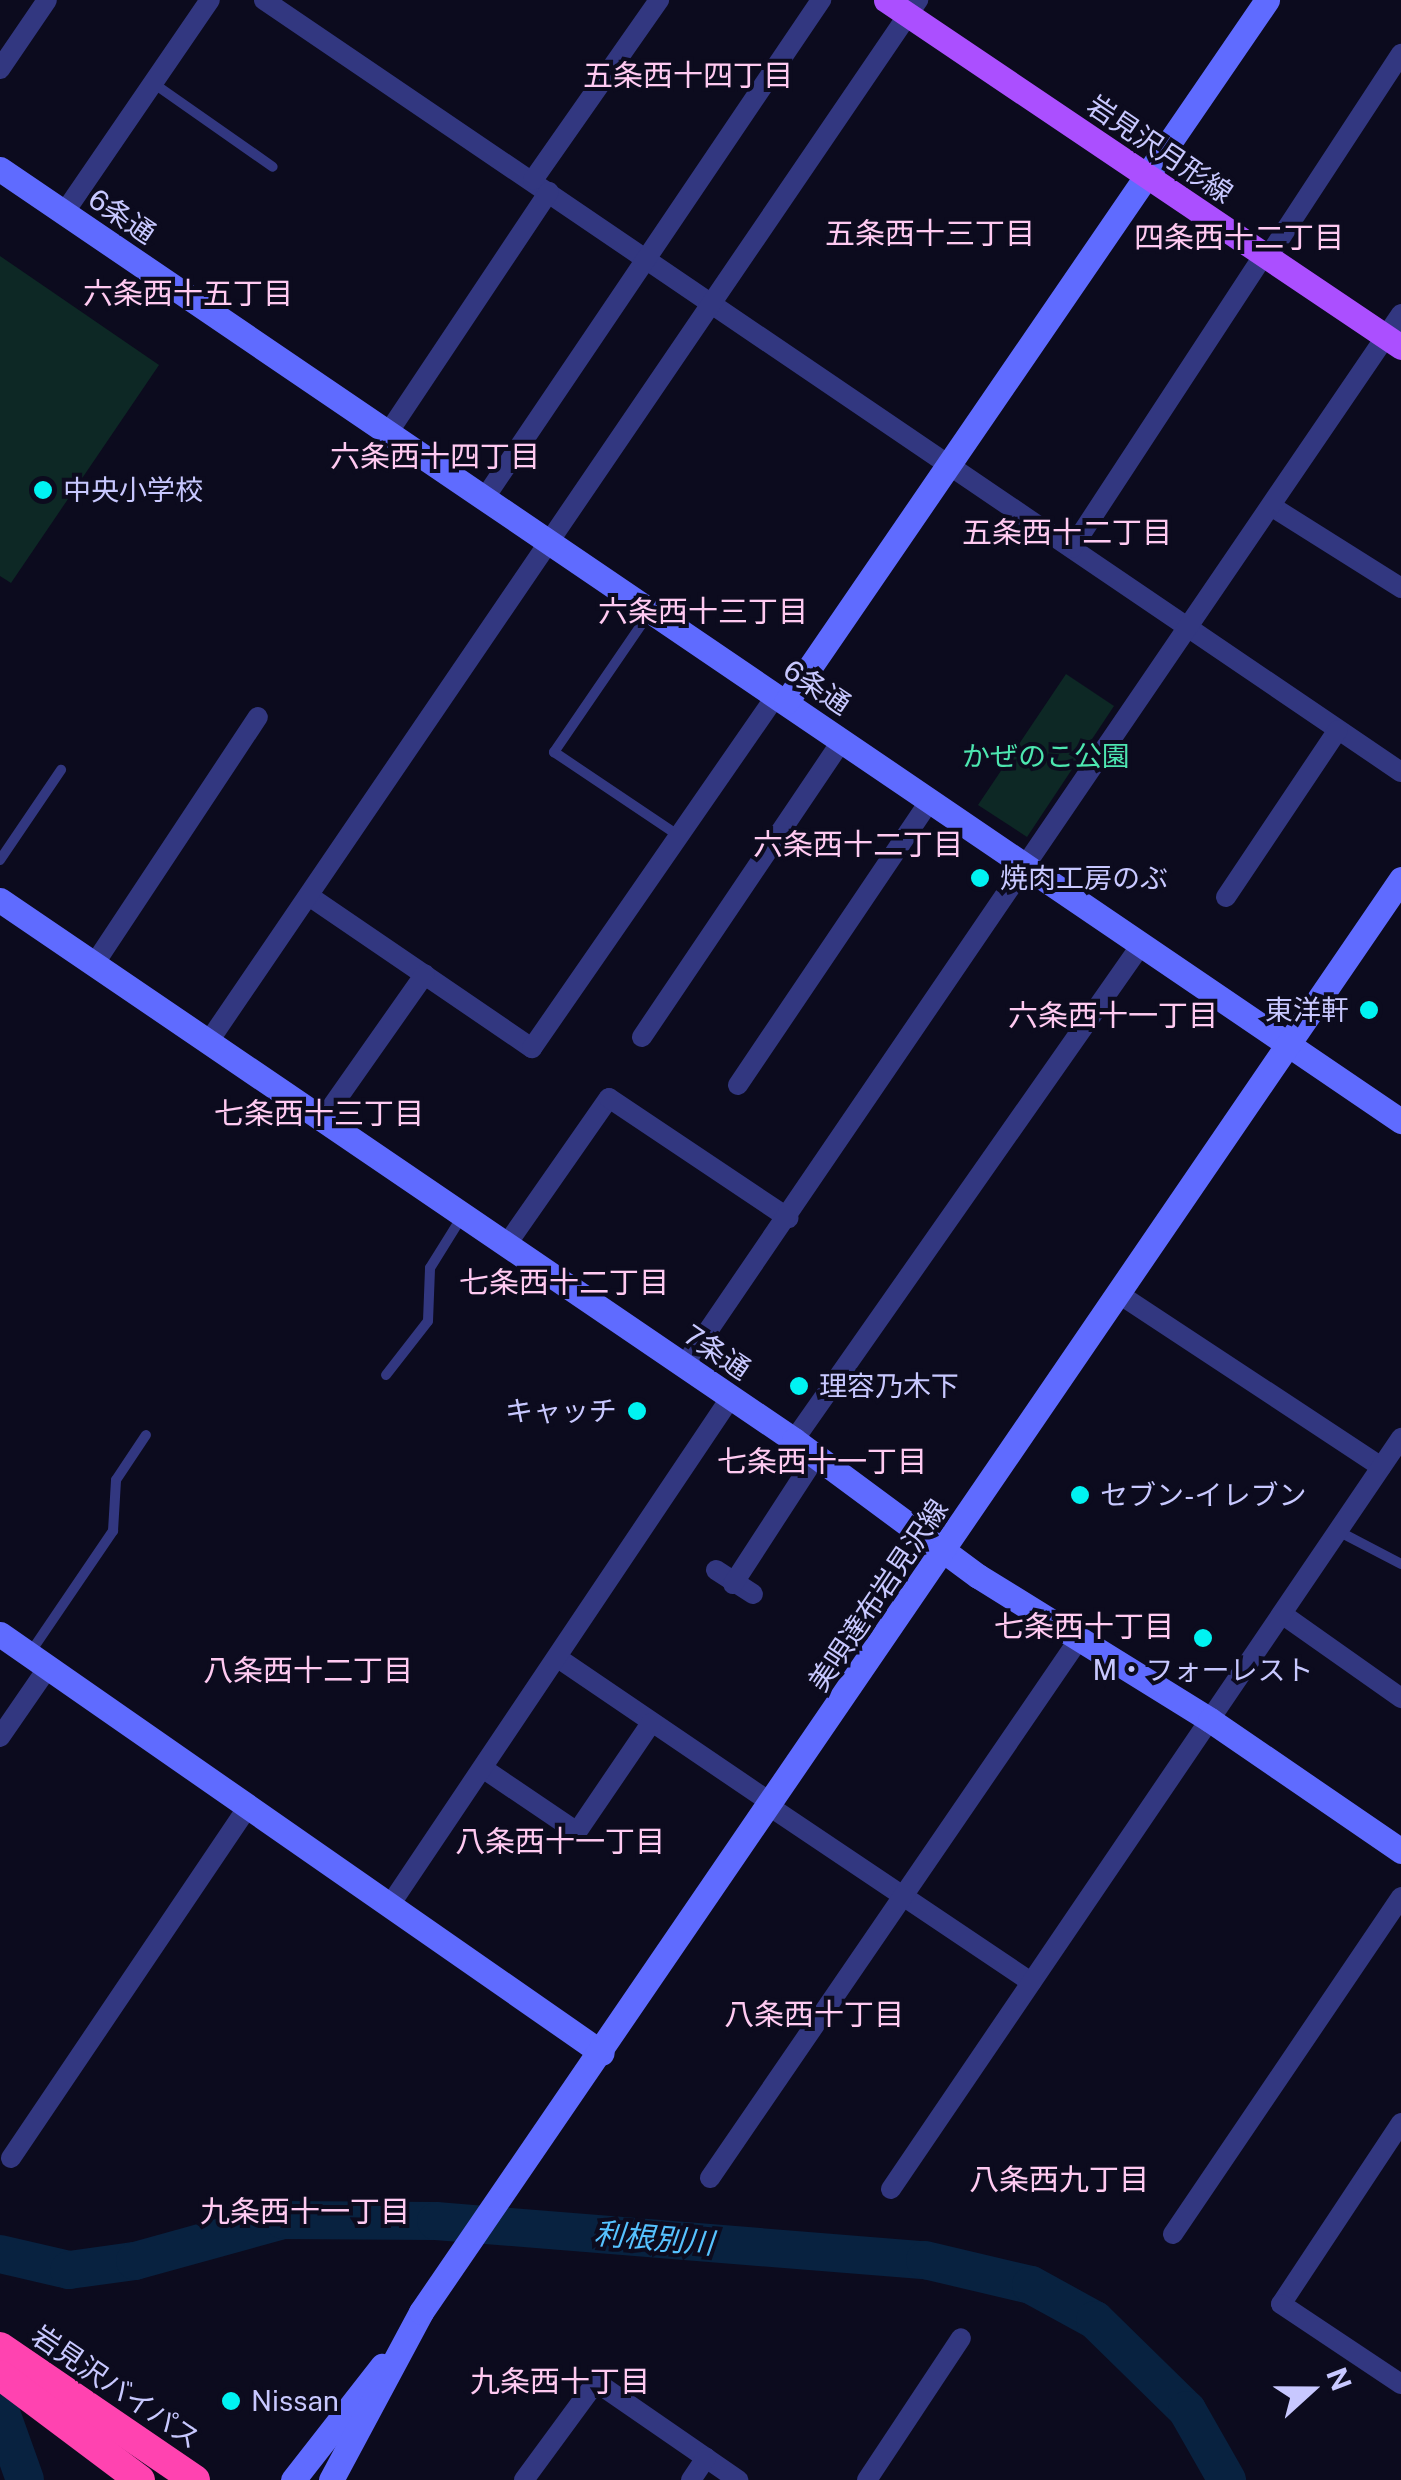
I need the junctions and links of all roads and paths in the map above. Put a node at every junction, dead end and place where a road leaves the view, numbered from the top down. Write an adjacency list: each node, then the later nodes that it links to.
1 (47, 0): 10 (street)
2 (210, 0): 11 (street)
3 (264, 0): 15 (street)
4 (659, 0): 15 (street)
5 (821, 0): 18 (street)
6 (886, 0): 8 (main road, 岩見沢月形線)
7 (1267, 0): 14 (street)
8 (912, 7): 14 (main road, 岩見沢月形線); 19 (street)
9 (1401, 54): 17 (street)
10 (0, 69)
11 (153, 84): 12 (lane); 16 (street)
12 (273, 166)
13 (0, 169): 16 (street, 6条通)
14 (1146, 176): 17 (main road, 岩見沢月形線); 23 (street)
15 (541, 186): 18 (street); 22 (street)
16 (64, 213): 22 (street, 6条通)
17 (1266, 256): 21 (main road, 岩見沢月形線); 27 (street)
18 (647, 258): 19 (street); 24 (street)
19 (711, 304): 23 (street); 26 (street)
20 (1401, 314): 21 (street)
21 (1394, 342): 25 (street)
22 (388, 433): 24 (street, 6条通)
23 (949, 467): 27 (street); 31 (street)
24 (486, 496): 26 (street, 6条通)
25 (1270, 506): 28 (street); 30 (street)
26 (549, 542): 29 (street, 6条通); 42 (street)
27 (1072, 548): 30 (street)
28 (1401, 588)
29 (651, 611): 31 (street, 6条通); 38 (lane)
30 (1188, 628): 33 (street); 40 (street)
31 (781, 699): 34 (street, 6条通); 38 (street)
32 (258, 718): 46 (street)
33 (1338, 730): 36 (street); 43 (street)
34 (842, 740): 37 (street, 6条通); 48 (street)
35 (61, 770): 39 (lane)
36 (1401, 772)
37 (930, 800): 40 (street, 6条通); 51 (street)
38 (679, 836): 47 (street)
39 (0, 860)
40 (1025, 866): 45 (street, 6条通); 55 (street)
41 (1401, 879): 50 (street, 美唄達布岩見沢線)
42 (308, 896): 47 (street); 49 (street)
43 (1226, 897)
44 (0, 900): 46 (street, 7条通)
45 (1141, 945): 50 (street, 6条通); 63 (street)
46 (95, 963): 49 (street, 7条通)
47 (426, 974): 52 (street)
48 (642, 1038)
49 (209, 1041): 52 (street, 7条通)
50 (1288, 1044): 53 (street, 6条通); 57 (street, 美唄達布岩見沢線)
51 (738, 1085)
52 (323, 1118): 54 (street, 7条通)
53 (1401, 1122)
54 (463, 1214): 56 (street, 7条通); 59 (lane)
55 (788, 1218): 56 (street); 58 (street)
56 (507, 1244): 58 (street, 7条通)
57 (1119, 1294): 65 (street); 67 (street, 美唄達布岩見沢線)
58 (684, 1366): 60 (street, 7条通)
59 (386, 1375)
60 (731, 1397): 63 (street, 7条通); 73 (street)
61 (146, 1435): 74 (lane)
62 (1401, 1438): 65 (street)
63 (794, 1440): 64 (street, 7条通)
64 (816, 1456): 67 (street, 7条通); 69 (street)
65 (1381, 1468): 66 (street)
66 (1338, 1531): 68 (lane); 70 (street)
67 (945, 1551): 72 (street, 7条通); 80 (street, 美唄達布岩見沢線)
68 (1401, 1564)
69 (753, 1594)
70 (1282, 1614): 75 (street); 76 (street)
71 (0, 1634): 74 (street)
72 (1077, 1642): 76 (street, 7条通); 83 (street)
73 (558, 1658): 77 (street); 79 (street)
74 (39, 1659): 78 (street); 81 (street)
75 (1401, 1698)
76 (1210, 1720): 82 (street, 7条通); 86 (street)
77 (651, 1723): 79 (street); 80 (street)
78 (0, 1737)
79 (484, 1769): 85 (street)
80 (770, 1804): 83 (street); 87 (street, 美唄達布岩見沢線)
81 (249, 1806): 85 (street); 89 (street)
82 (1401, 1851)
83 (906, 1896): 86 (street); 90 (street)
84 (1401, 1897): 92 (street)
85 (390, 1904): 87 (street)
86 (1031, 1982): 91 (street)
87 (602, 2053): 94 (street, 美唄達布岩見沢線)
88 (1401, 2124): 98 (street)
89 (11, 2158)
90 (710, 2178)
91 (892, 2189)
92 (1173, 2234)
93 (961, 2338): 107 (street)
94 (402, 2344): 102 (street, 美唄達布岩見沢線); 103 (street, 美唄達布岩見沢線)
95 (0, 2347): 97 (highway, 岩見沢バイパス)
96 (0, 2375): 97 (highway, 岩見沢バイパス)
97 (34, 2384): 100 (highway, 岩見沢バイパス); 101 (highway, 岩見沢バイパス)
98 (1401, 2384)
99 (706, 2458): 104 (street); 105 (street); 106 (street)
100 (140, 2480)
101 (195, 2480)
102 (292, 2480)
103 (332, 2480)
104 (524, 2480)
105 (691, 2480)
106 (738, 2480)
107 (867, 2480)

